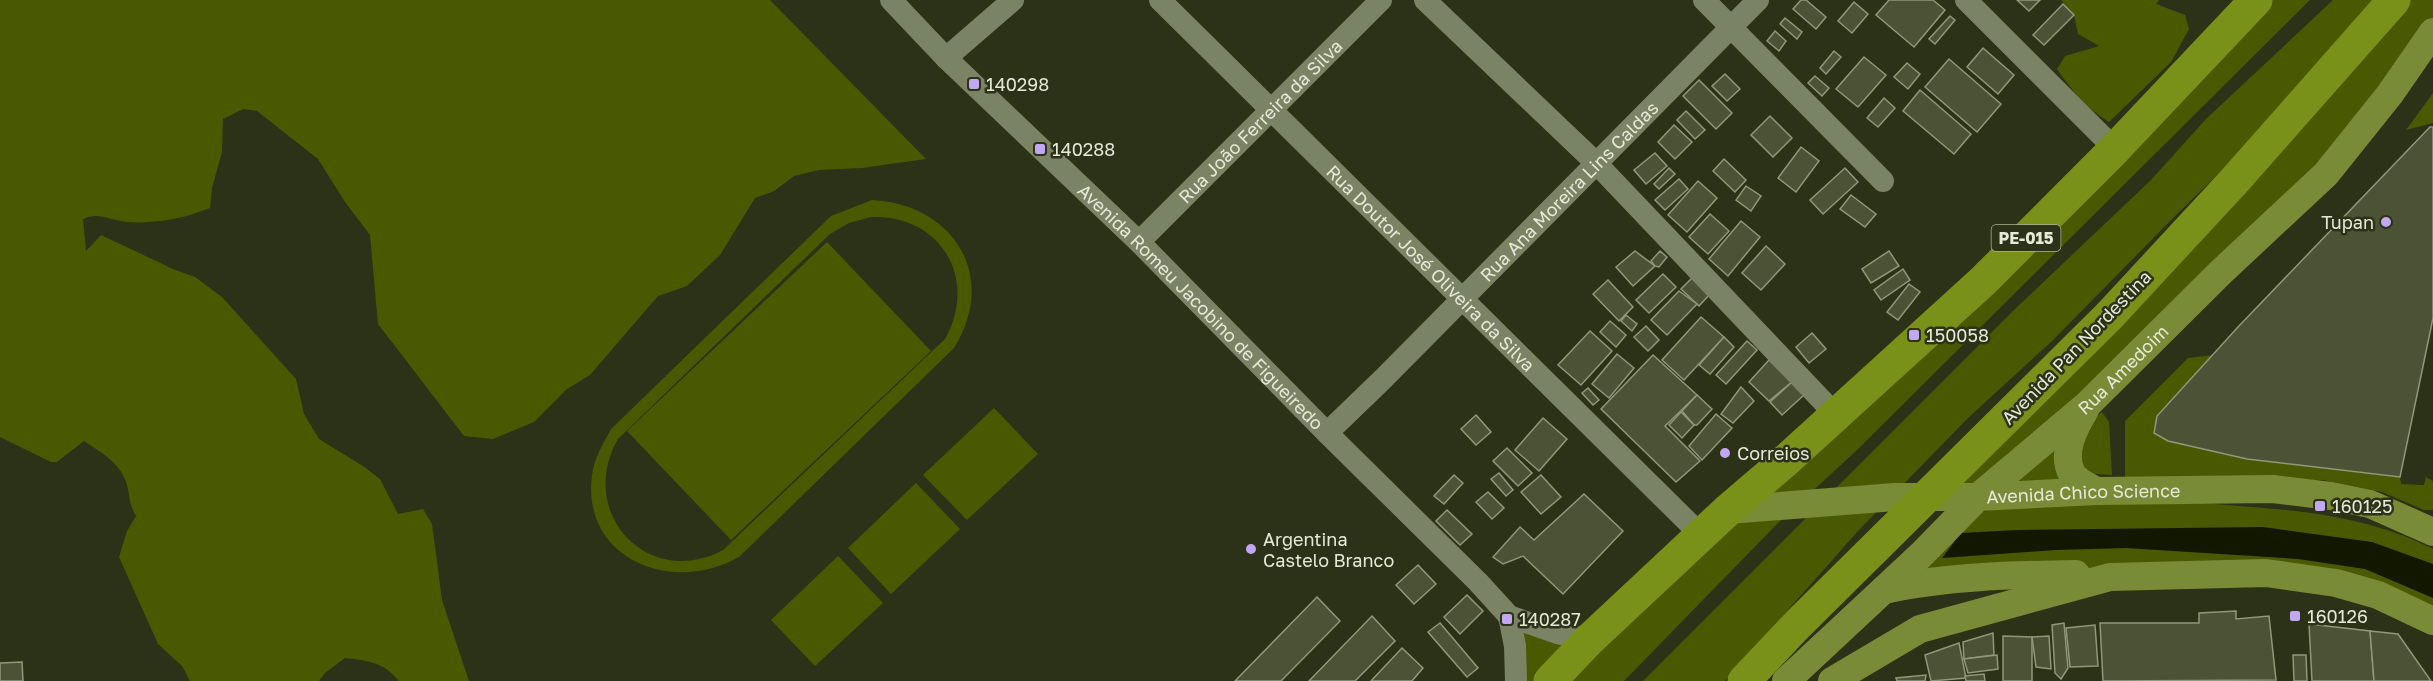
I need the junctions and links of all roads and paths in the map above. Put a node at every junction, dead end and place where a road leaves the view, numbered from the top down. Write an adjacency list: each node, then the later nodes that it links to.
1 (891, 0): 13 (street, Avenida Romeu Jacobino de Figueiredo)
2 (1013, 0): 13 (street)
3 (1160, 0): 14 (street, Rua Doutor José Oliveira da Silva)
4 (1381, 0): 14 (street, Rua João Ferreira da Silva)
5 (1425, 0): 16 (street)
6 (1704, 0): 11 (street)
7 (1758, 0): 11 (street, Rua Ana Moreira Lins Caldas)
8 (1966, 0): 15 (street)
9 (2256, 0): 15 (highway, PE-015)
10 (2394, 0): 37 (highway, Avenida Pan Nordestina)
11 (1732, 27): 16 (street, Rua Ana Moreira Lins Caldas); 17 (street)
12 (2433, 32): 20 (main road, Rua Amedoim)
13 (946, 58): 18 (street, Avenida Romeu Jacobino de Figueiredo)
14 (1272, 110): 18 (street, Rua João Ferreira da Silva); 19 (street, Rua Doutor José Oliveira da Silva)
15 (2115, 148): 21 (highway, PE-015)
16 (1596, 163): 19 (street, Rua Ana Moreira Lins Caldas); 21 (street)
17 (1883, 181)
18 (1139, 242): 22 (street, Avenida Romeu Jacobino de Figueiredo)
19 (1461, 299): 22 (street, Rua Ana Moreira Lins Caldas); 28 (street, Rua Doutor José Oliveira da Silva)
20 (2087, 405): 23 (main road); 25 (main road, Rua Amedoim)
21 (1835, 414): 26 (highway, PE-015)
22 (1326, 433): 32 (street, Avenida Romeu Jacobino de Figueiredo)
23 (2096, 490): 25 (main road, Avenida Chico Science); 27 (main road, Avenida Chico Science)
24 (1895, 497): 25 (main road, Avenida Chico Science); 26 (main road, Avenida Chico Science); 29 (main road)
25 (1978, 497): 29 (main road, Rua Amedoim)
26 (1728, 510): 28 (highway, PE-015)
27 (2433, 532)
28 (1701, 535): 34 (highway, PE-015)
29 (1922, 555): 31 (main road, Rua Amedoim)
30 (2110, 577): 31 (main road); 33 (main road); 39 (main road)
31 (1884, 590): 38 (main road, Rua Amedoim)
32 (1509, 616): 34 (street, Avenida Romeu Jacobino de Figueiredo); 35 (street)
33 (2433, 621)
34 (1589, 640): 36 (highway, PE-015)
35 (1516, 681)
36 (1550, 681)
37 (1744, 681)
38 (1786, 681)
39 (1832, 681)

